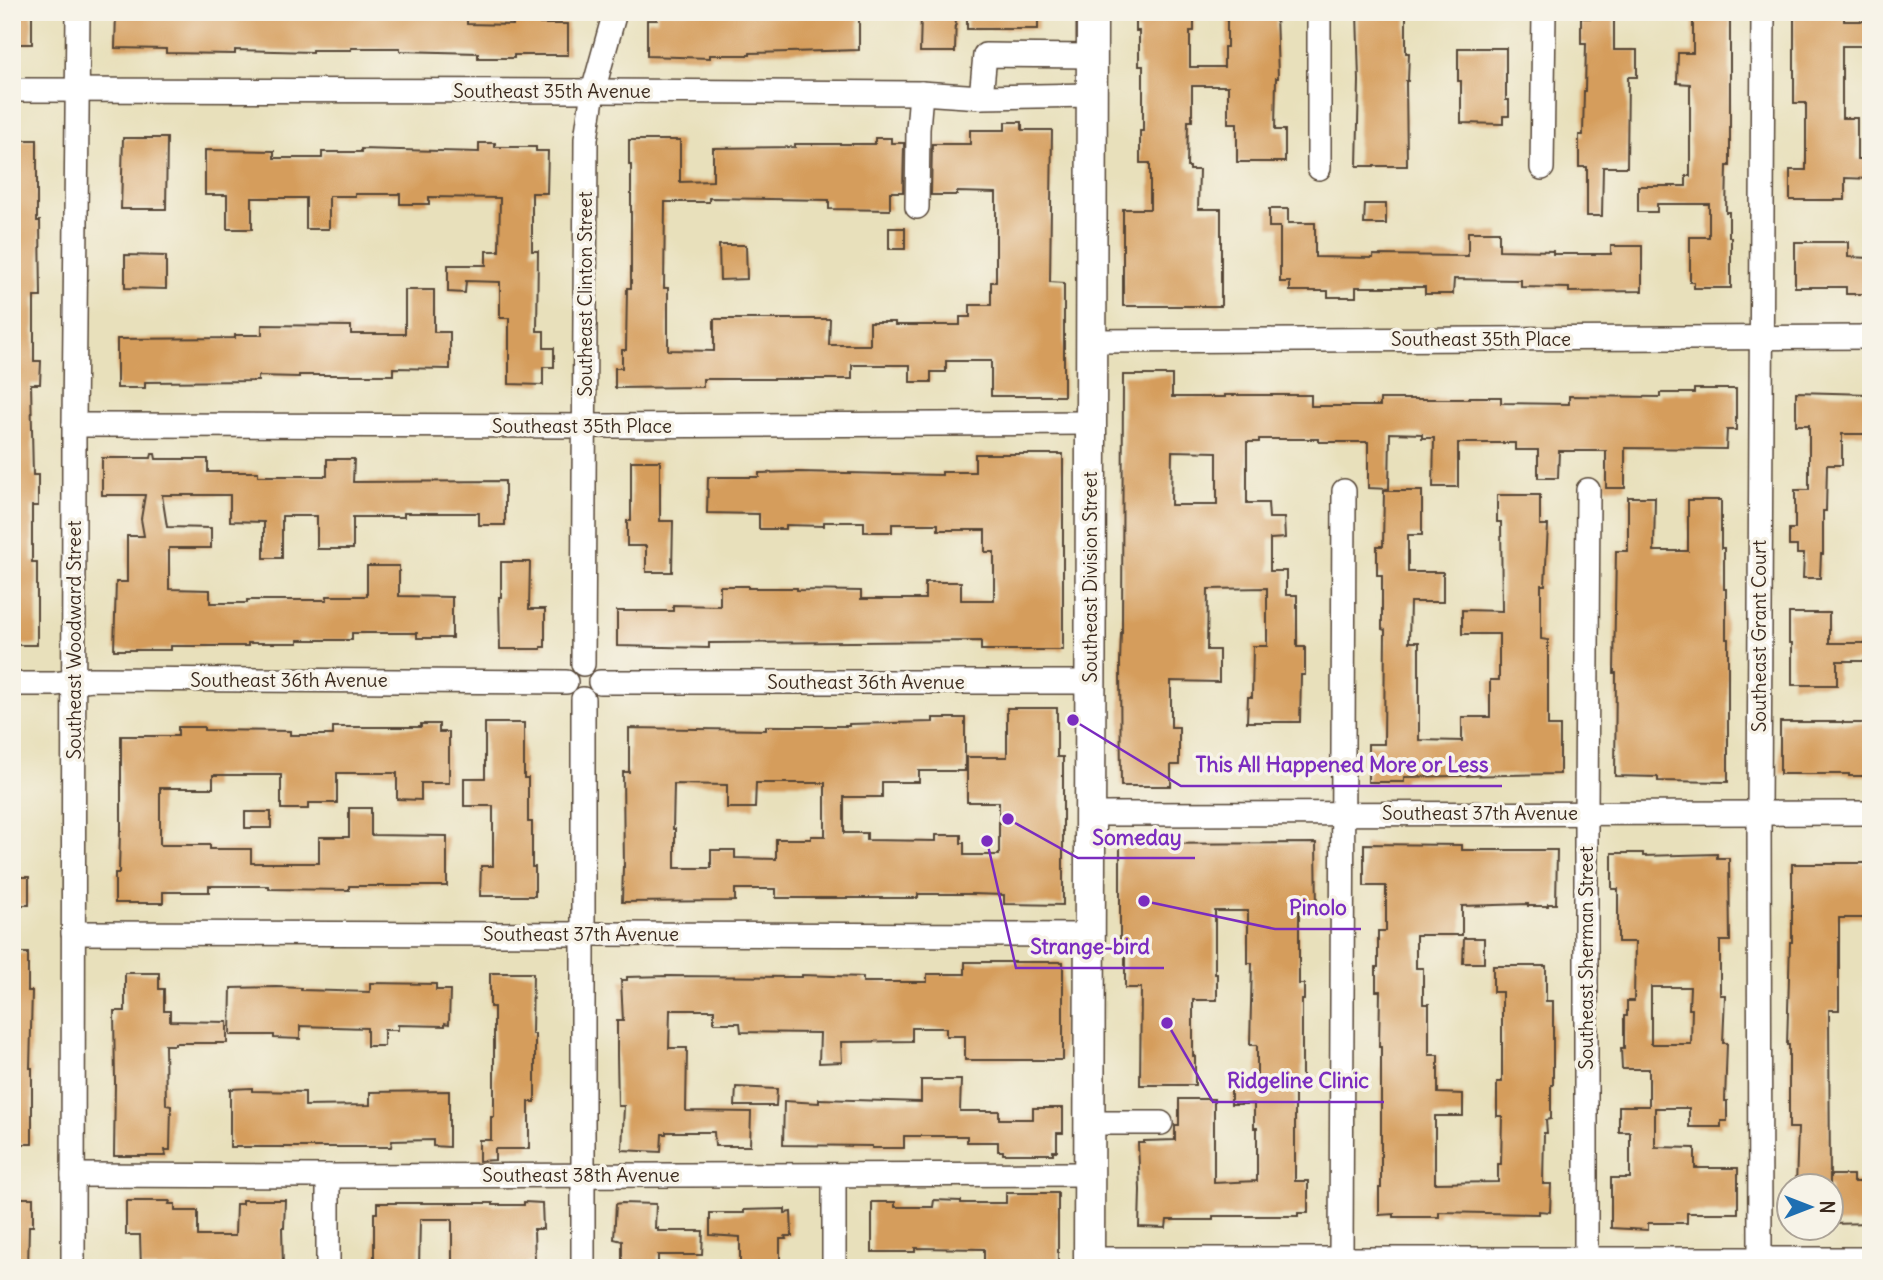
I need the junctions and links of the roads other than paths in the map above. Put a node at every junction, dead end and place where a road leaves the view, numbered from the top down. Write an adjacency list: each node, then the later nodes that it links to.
1 (78, 12): 9 (street, Southeast Woodward Street)
2 (615, 12): 10 (street, Southeast Clinton Street)
3 (1092, 12): 7 (main road, Southeast Division Street)
4 (1319, 12): 15 (street)
5 (1544, 12): 14 (street)
6 (1763, 12): 18 (street, Southeast Grant Court)
7 (1091, 56): 12 (main road, Southeast Division Street); 13 (street)
8 (12, 90): 9 (street, Southeast 35th Avenue)
9 (79, 90): 10 (street, Southeast 35th Avenue); 21 (street, Southeast Woodward Street)
10 (593, 91): 11 (street, Southeast 35th Avenue); 22 (street, Southeast Clinton Street)
11 (921, 93): 13 (street, Southeast 35th Avenue); 16 (street)
12 (1091, 95): 13 (street, Southeast 35th Avenue); 19 (main road, Southeast Division Street)
13 (981, 97)
14 (1542, 168)
15 (1319, 169)
16 (917, 207)
17 (1871, 337): 18 (street, Southeast 35th Place)
18 (1761, 338): 19 (street, Southeast 35th Place); 33 (street, Southeast Grant Court)
19 (1091, 341): 20 (main road, Southeast Division Street)
20 (1090, 424): 22 (street, Southeast 35th Place); 29 (main road, Southeast Division Street)
21 (74, 425): 22 (street, Southeast 35th Place); 26 (street, Southeast Woodward Street)
22 (584, 426): 25 (street, Southeast Clinton Street)
23 (1588, 490): 32 (street, Southeast Sherman Street)
24 (1344, 491): 36 (street)
25 (583, 664): 27 (street); 28 (street)
26 (74, 681): 27 (street, Southeast 36th Avenue); 30 (street, Southeast 36th Avenue); 37 (street, Southeast Woodward Street)
27 (566, 682): 31 (street)
28 (600, 682): 29 (street, Southeast 36th Avenue); 31 (street)
29 (1090, 682): 35 (main road, Southeast Division Street)
30 (12, 684)
31 (583, 699): 38 (street)
32 (1586, 813): 33 (street, Southeast 37th Avenue); 36 (street, Southeast 37th Avenue); 48 (street, Southeast Sherman Street)
33 (1759, 813): 34 (street, Southeast 37th Avenue); 49 (street, Southeast Grant Court)
34 (1871, 813)
35 (1090, 814): 36 (street, Southeast 37th Avenue); 39 (main road, Southeast Division Street)
36 (1342, 814): 47 (street)
37 (73, 933): 38 (street, Southeast 37th Avenue); 43 (street, Southeast Woodward Street)
38 (583, 934): 39 (street, Southeast 37th Avenue); 44 (street)
39 (1089, 935): 40 (main road, Southeast Division Street)
40 (1089, 1123): 41 (street); 42 (main road, Southeast Division Street)
41 (1161, 1123)
42 (1089, 1174): 45 (street, Southeast 38th Avenue); 51 (main road, Southeast Division Street)
43 (73, 1175): 46 (street, Southeast 38th Avenue); 54 (street, Southeast Woodward Street)
44 (583, 1175): 45 (street, Southeast 38th Avenue); 46 (street, Southeast 38th Avenue); 56 (street)
45 (834, 1175): 57 (street)
46 (328, 1176): 55 (street)
47 (1341, 1259): 48 (street); 52 (street)
48 (1586, 1259): 49 (street)
49 (1760, 1259): 53 (street)
50 (1871, 1259): 53 (street)
51 (1089, 1263): 52 (street)
52 (1196, 1263)
53 (1827, 1263)
54 (73, 1268)
55 (328, 1268)
56 (583, 1268)
57 (834, 1268)

